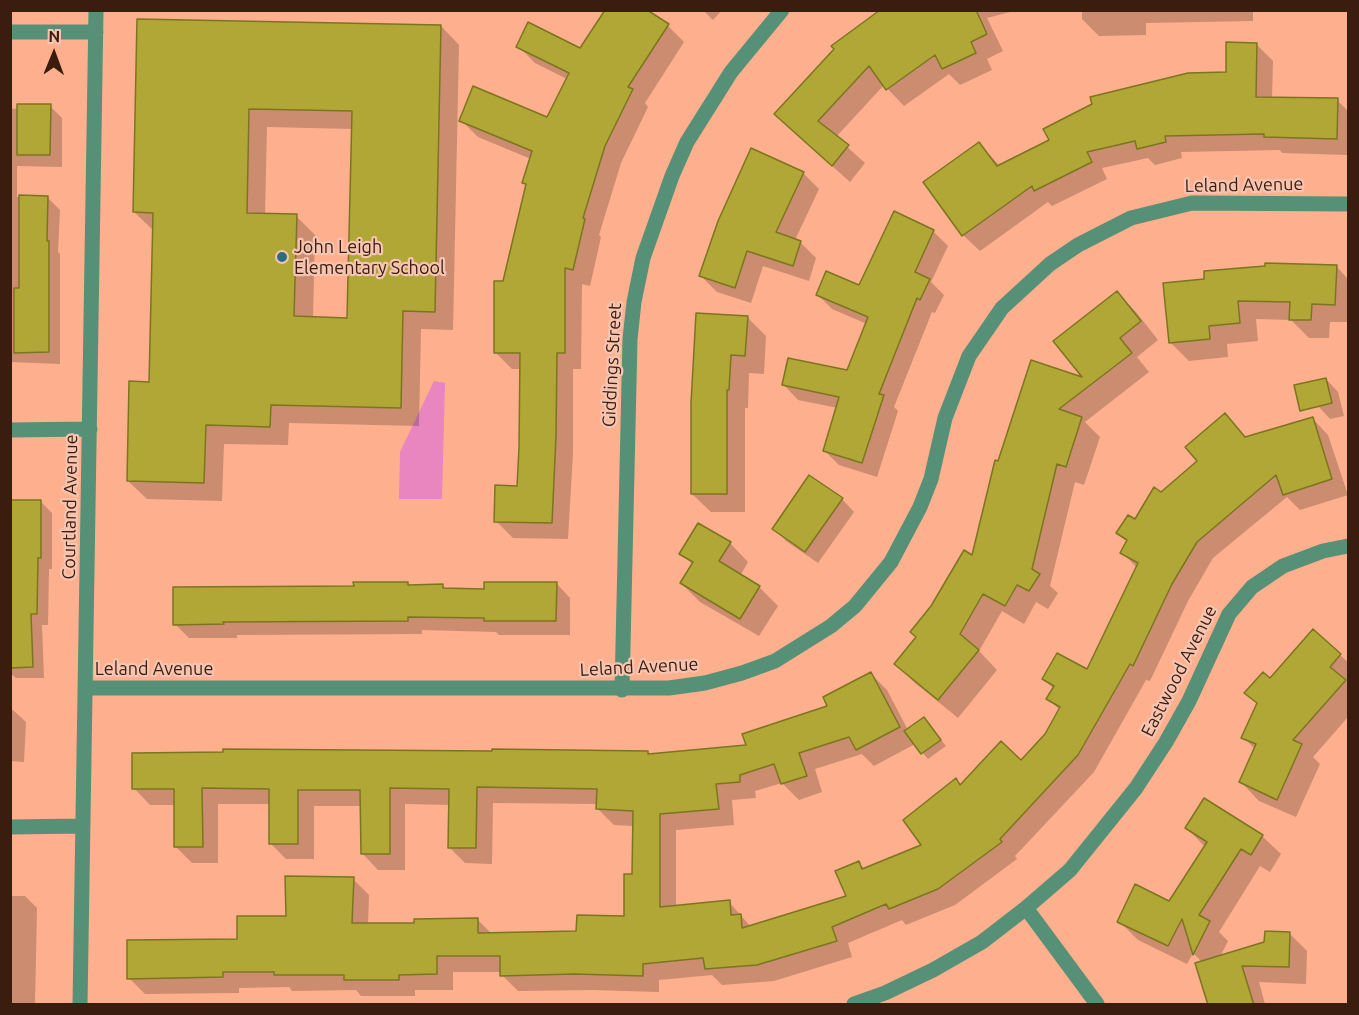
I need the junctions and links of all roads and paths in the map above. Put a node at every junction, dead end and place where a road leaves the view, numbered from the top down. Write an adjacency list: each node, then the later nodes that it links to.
1 (96, 10): 4 (street, Courtland Avenue)
2 (782, 10): 10 (street, Giddings Street)
3 (10, 32): 4 (street)
4 (96, 32): 6 (street, Courtland Avenue)
5 (1348, 204): 10 (street, Leland Avenue)
6 (90, 429): 7 (street); 9 (street, Courtland Avenue)
7 (10, 430)
8 (1348, 546): 13 (street, Eastwood Avenue)
9 (86, 688): 10 (street, Leland Avenue); 11 (street, Courtland Avenue)
10 (622, 690)
11 (82, 826): 12 (street); 14 (street, Courtland Avenue)
12 (10, 827)
13 (1026, 908): 15 (street, Eastwood Avenue); 16 (street)
14 (80, 1005)
15 (854, 1005)
16 (1097, 1005)

